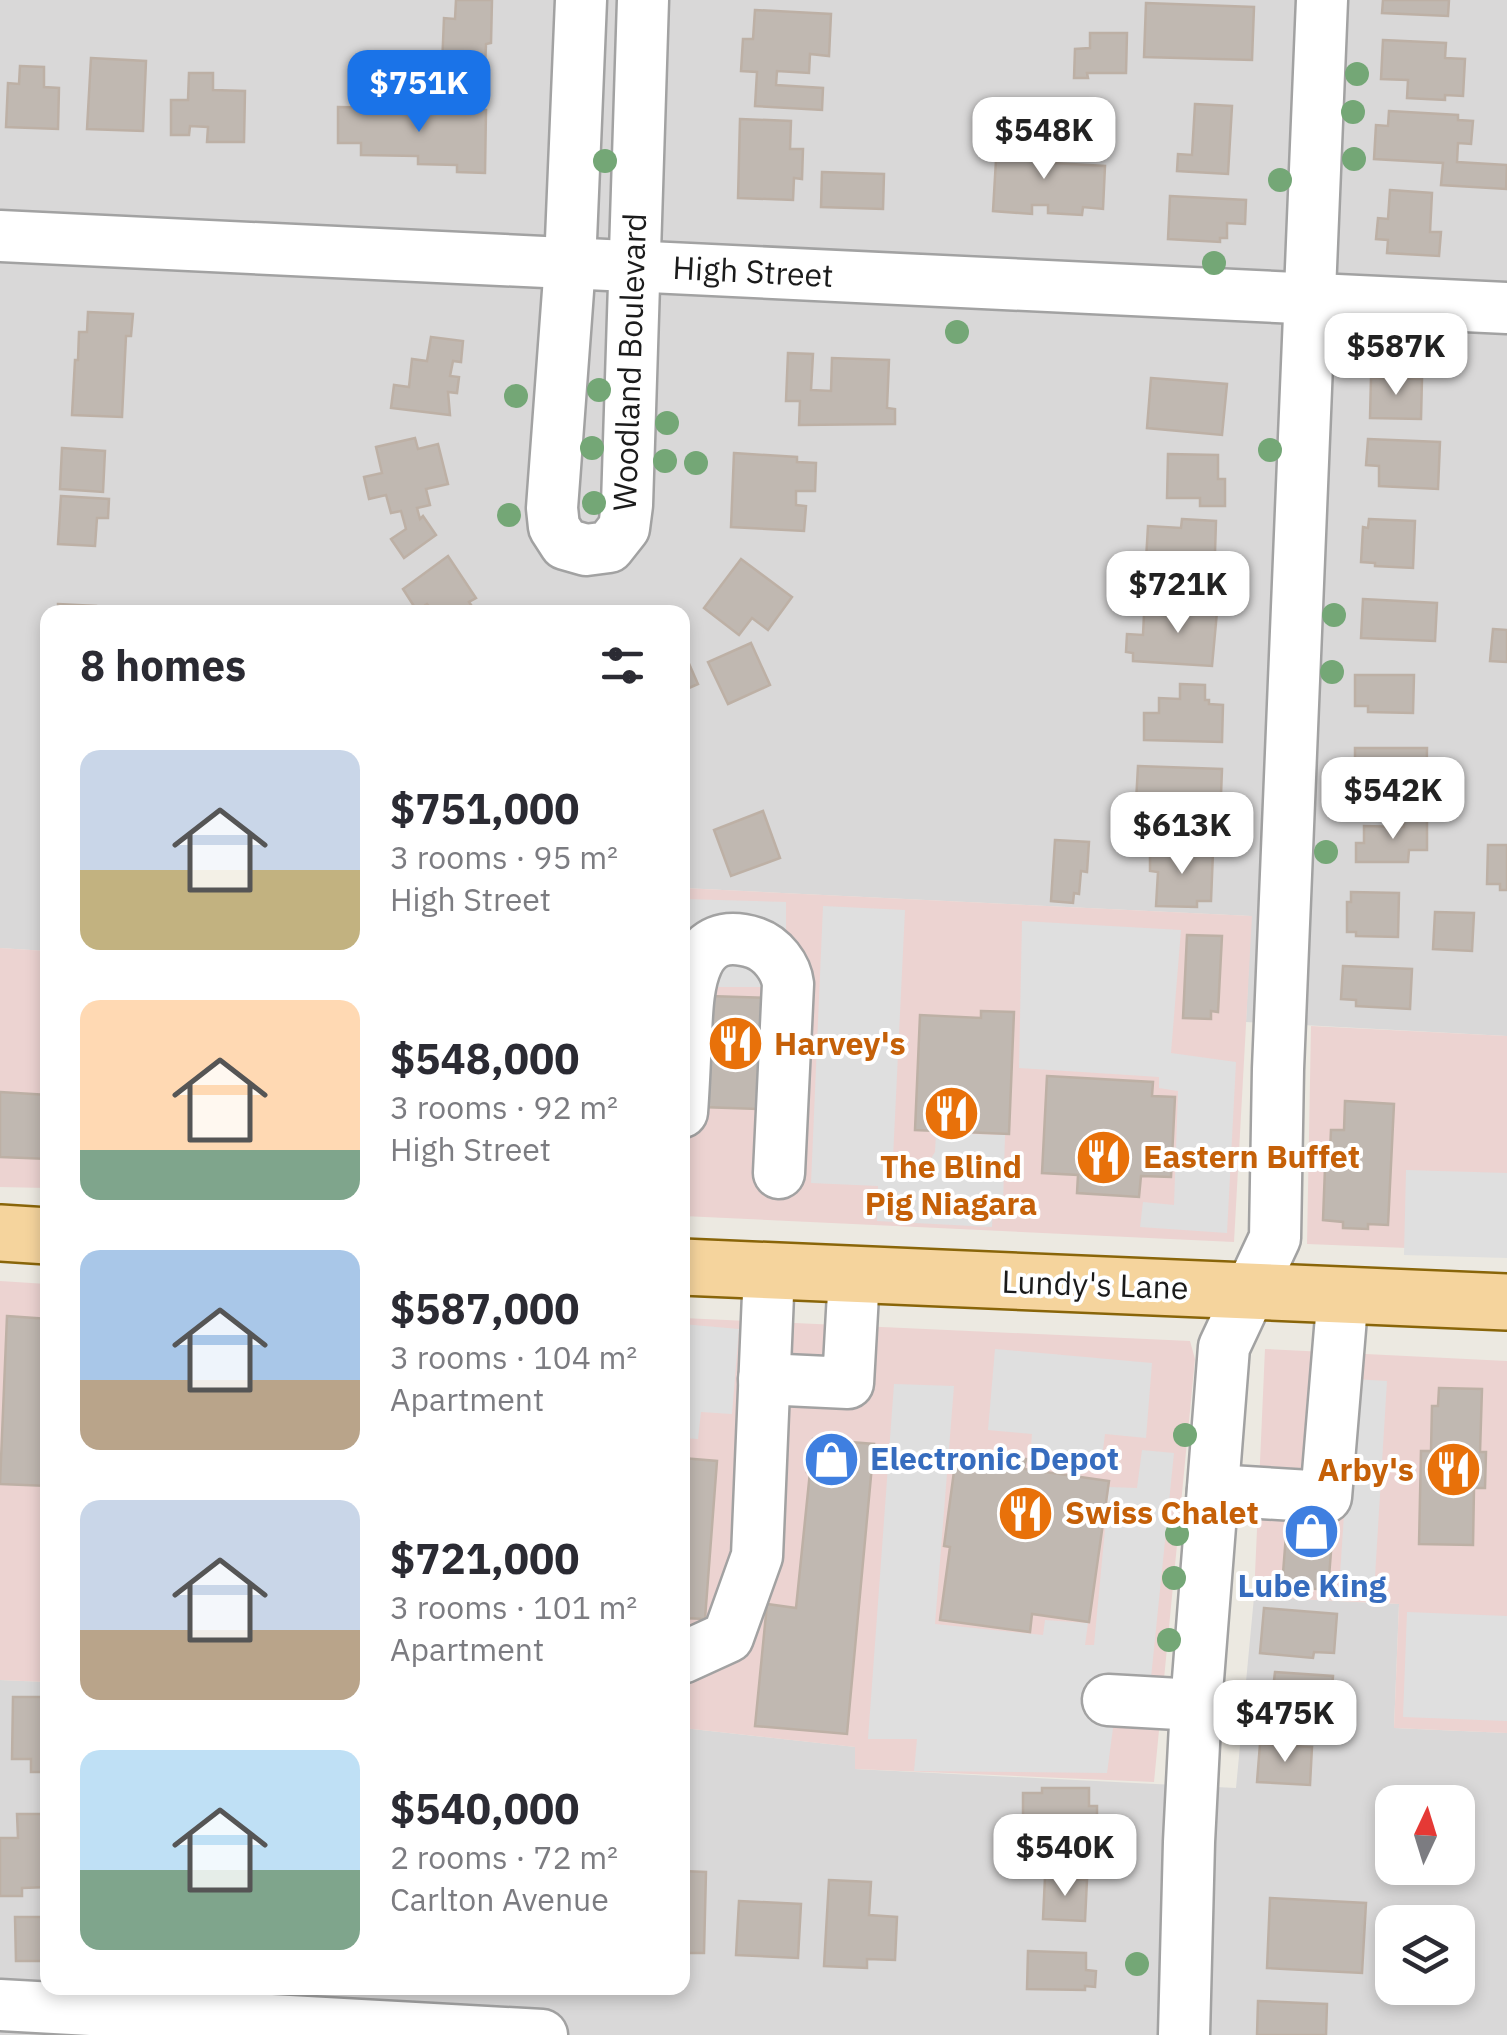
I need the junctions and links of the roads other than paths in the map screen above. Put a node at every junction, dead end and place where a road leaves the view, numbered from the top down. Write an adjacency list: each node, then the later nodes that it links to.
1 (581, 0): 5 (street, Woodland Boulevard)
2 (643, 0): 6 (street, Woodland Boulevard)
3 (1322, 0): 7 (street)
4 (0, 236): 5 (street, High Street)
5 (570, 264): 6 (street, High Street); 6 (street, Woodland Boulevard)
6 (633, 267): 7 (street, High Street)
7 (1310, 298): 8 (street, High Street); 16 (street)
8 (1507, 308)
9 (690, 981): 10 (street)
10 (779, 1172)
11 (0, 1233): 12 (main road)
12 (40, 1236)
13 (690, 1267): 14 (main road, Lundy's Lane)
14 (769, 1272): 15 (main road, Lundy's Lane); 19 (street)
15 (854, 1276): 16 (main road, Lundy's Lane); 19 (street)
16 (1250, 1290): 17 (main road, Lundy's Lane); 20 (street)
17 (1342, 1293): 18 (main road, Lundy's Lane); 20 (street)
18 (1507, 1302)
19 (764, 1379): 21 (street)
20 (1213, 1490): 23 (street)
21 (690, 1654)
22 (1108, 1700): 23 (street)
23 (1196, 1705): 27 (street)
24 (0, 2005): 25 (street)
25 (155, 2012): 26 (street)
26 (542, 2035)
27 (1184, 2035)

